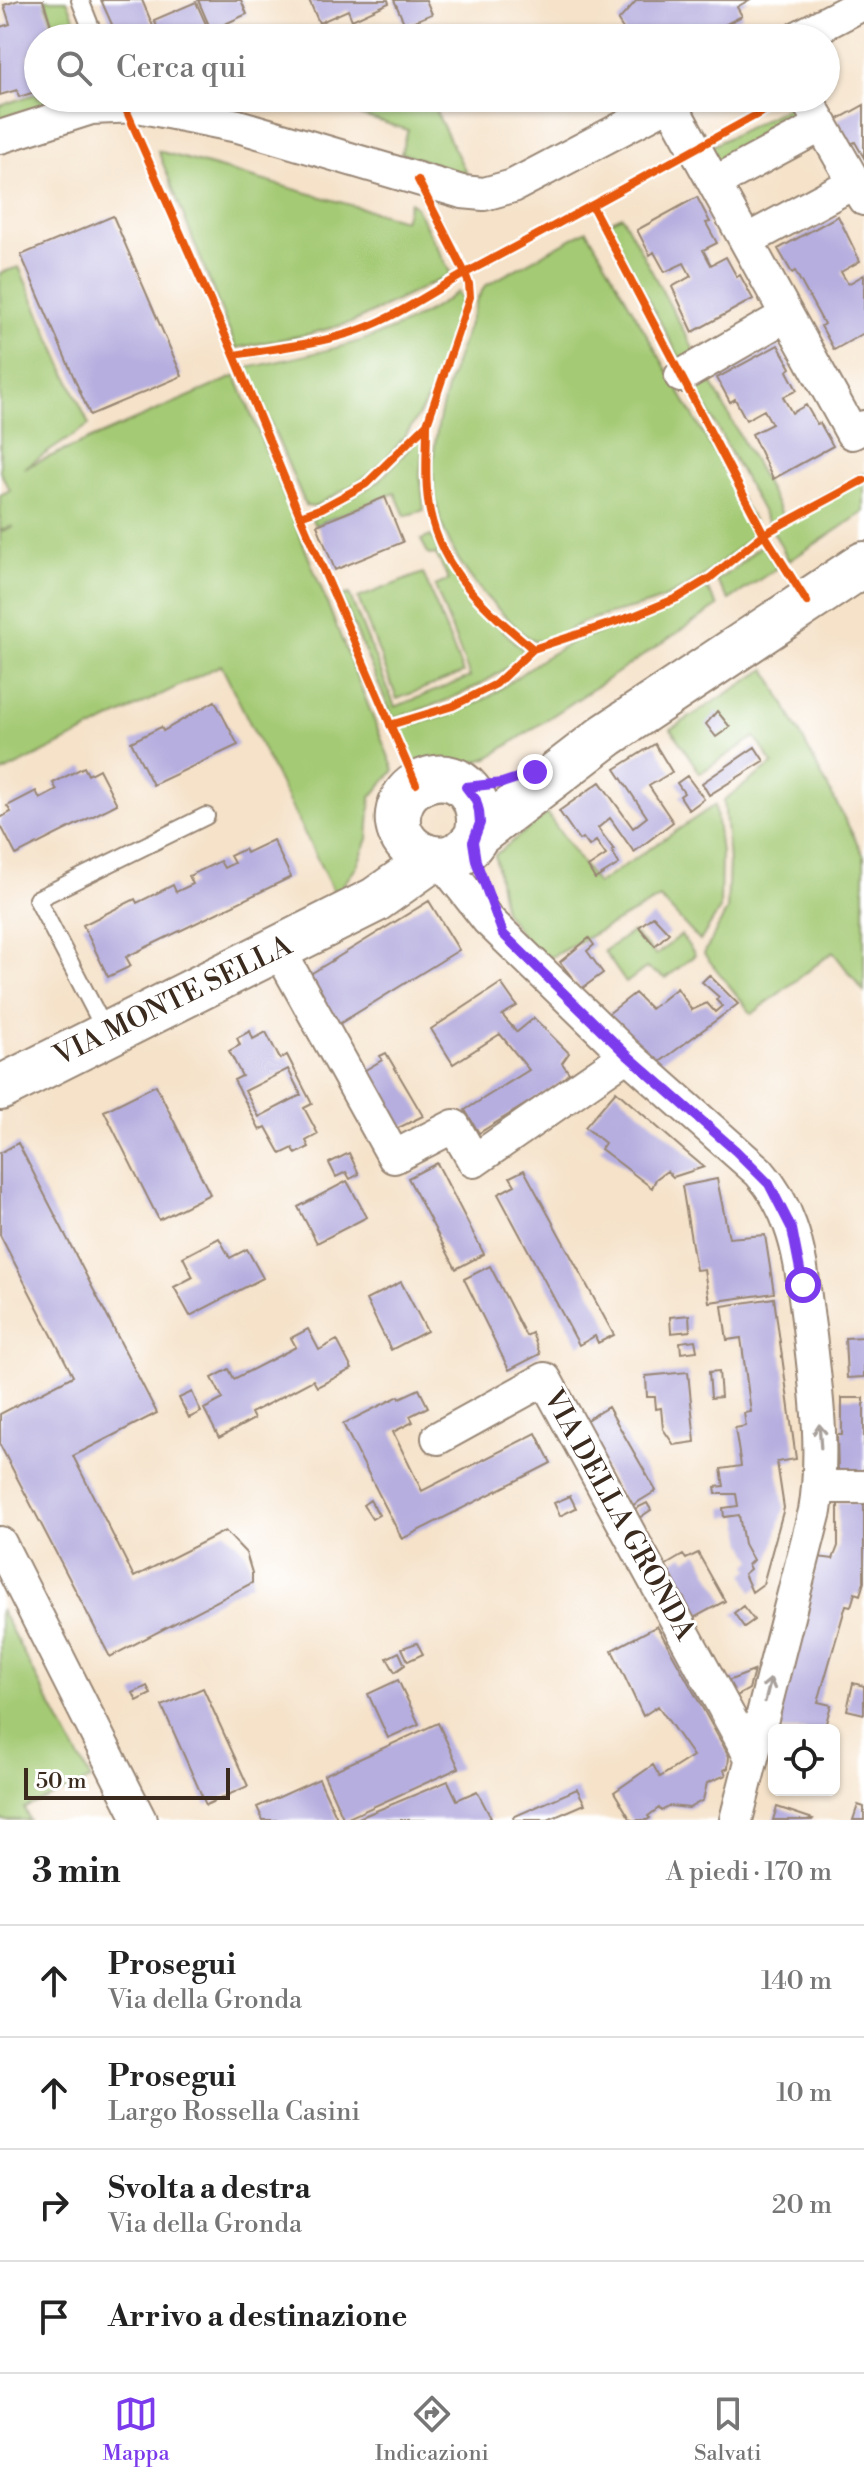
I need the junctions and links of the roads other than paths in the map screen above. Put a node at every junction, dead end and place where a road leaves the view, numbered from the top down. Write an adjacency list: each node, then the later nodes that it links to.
1 (80, 0): 3 (lane)
2 (864, 3): 4 (street)
3 (89, 24)
4 (824, 24)
5 (76, 112): 11 (street)
6 (175, 112): 7 (street)
7 (652, 112)
8 (681, 112): 12 (street)
9 (813, 112): 12 (street)
10 (815, 112): 13 (street)
11 (0, 137)
12 (714, 183): 14 (street)
13 (859, 190): 14 (street)
14 (746, 241): 15 (street)
15 (787, 315): 16 (street); 17 (street)
16 (681, 376)
17 (864, 427)
18 (864, 564): 19 (street)
19 (607, 735): 20 (street); 23 (street)
20 (466, 787): 22 (street); 23 (street)
21 (206, 816): 26 (lane)
22 (400, 831): 23 (street); 24 (street, VIA MONTE SELLA)
23 (456, 849): 24 (street, VIA MONTE SELLA); 27 (street)
24 (346, 913): 25 (street, VIA MONTE SELLA)
25 (279, 950): 26 (street, VIA MONTE SELLA); 27 (street)
26 (106, 1034): 28 (street, VIA MONTE SELLA)
27 (627, 1055): 30 (street, one-way to 27)
28 (0, 1088)
29 (438, 1438): 33 (street, VIA DELLA GRONDA)
30 (819, 1487): 31 (street); 33 (street, one-way to 30)
31 (864, 1487)
32 (0, 1543): 34 (street)
33 (751, 1757): 35 (street)
34 (140, 1820)
35 (736, 1820)

